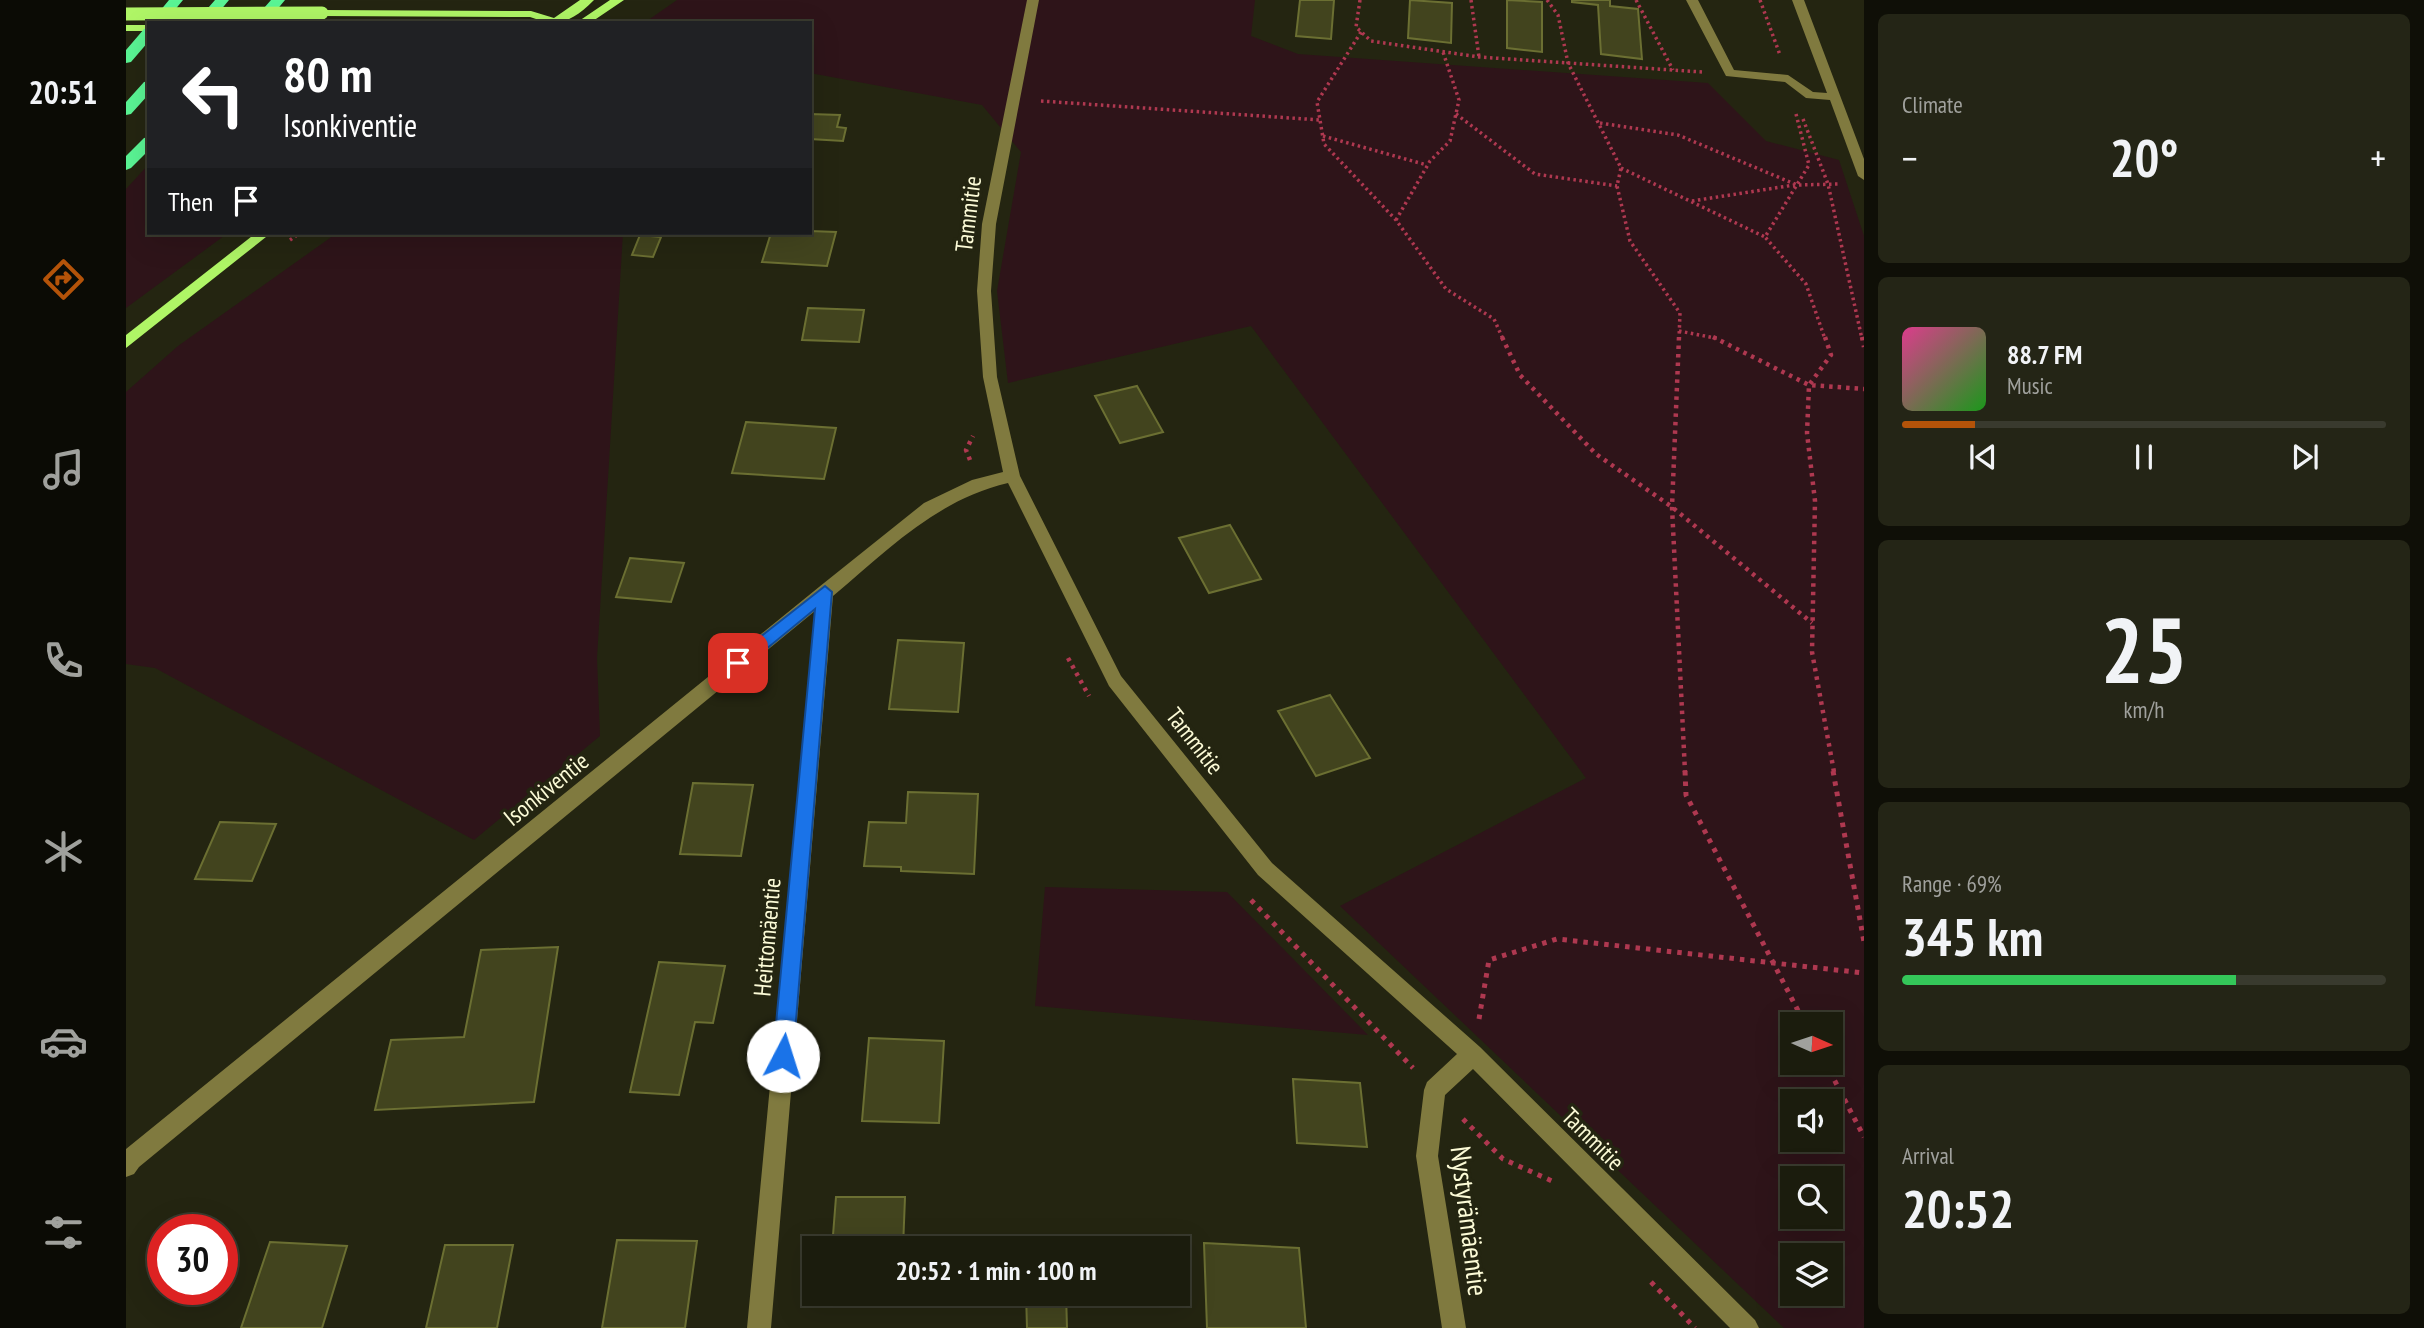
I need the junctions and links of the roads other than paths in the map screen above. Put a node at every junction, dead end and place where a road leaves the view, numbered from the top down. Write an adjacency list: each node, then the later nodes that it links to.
1 (176, 0): 10 (highway)
2 (222, 0): 11 (highway)
3 (278, 0): 12 (highway)
4 (589, 0): 14 (main road)
5 (618, 0): 15 (main road)
6 (1033, 0): 28 (street, Tammitie)
7 (1692, 0): 21 (street)
8 (1798, 0): 21 (street)
9 (126, 14): 13 (main road, bridge)
10 (159, 21)
11 (204, 21)
12 (260, 21)
13 (553, 21)
14 (558, 21)
15 (585, 21)
16 (126, 28): 17 (main road)
17 (147, 30)
18 (147, 33): 19 (highway)
19 (126, 59)
20 (147, 87): 22 (highway)
21 (1833, 97): 25 (street)
22 (126, 111)
23 (147, 143): 24 (highway)
24 (126, 165)
25 (1864, 176)
26 (261, 235): 27 (main road)
27 (126, 343)
28 (1012, 477): 29 (street, Isonkiventie); 30 (street, Tammitie)
29 (825, 592): 31 (street, Isonkiventie); 32 (street, Heittomäentie)
30 (1473, 1054): 33 (street, Nystyrämäentie); 34 (street, Tammitie)
31 (126, 1166)
32 (759, 1328)
33 (1454, 1328)
34 (1747, 1328)

